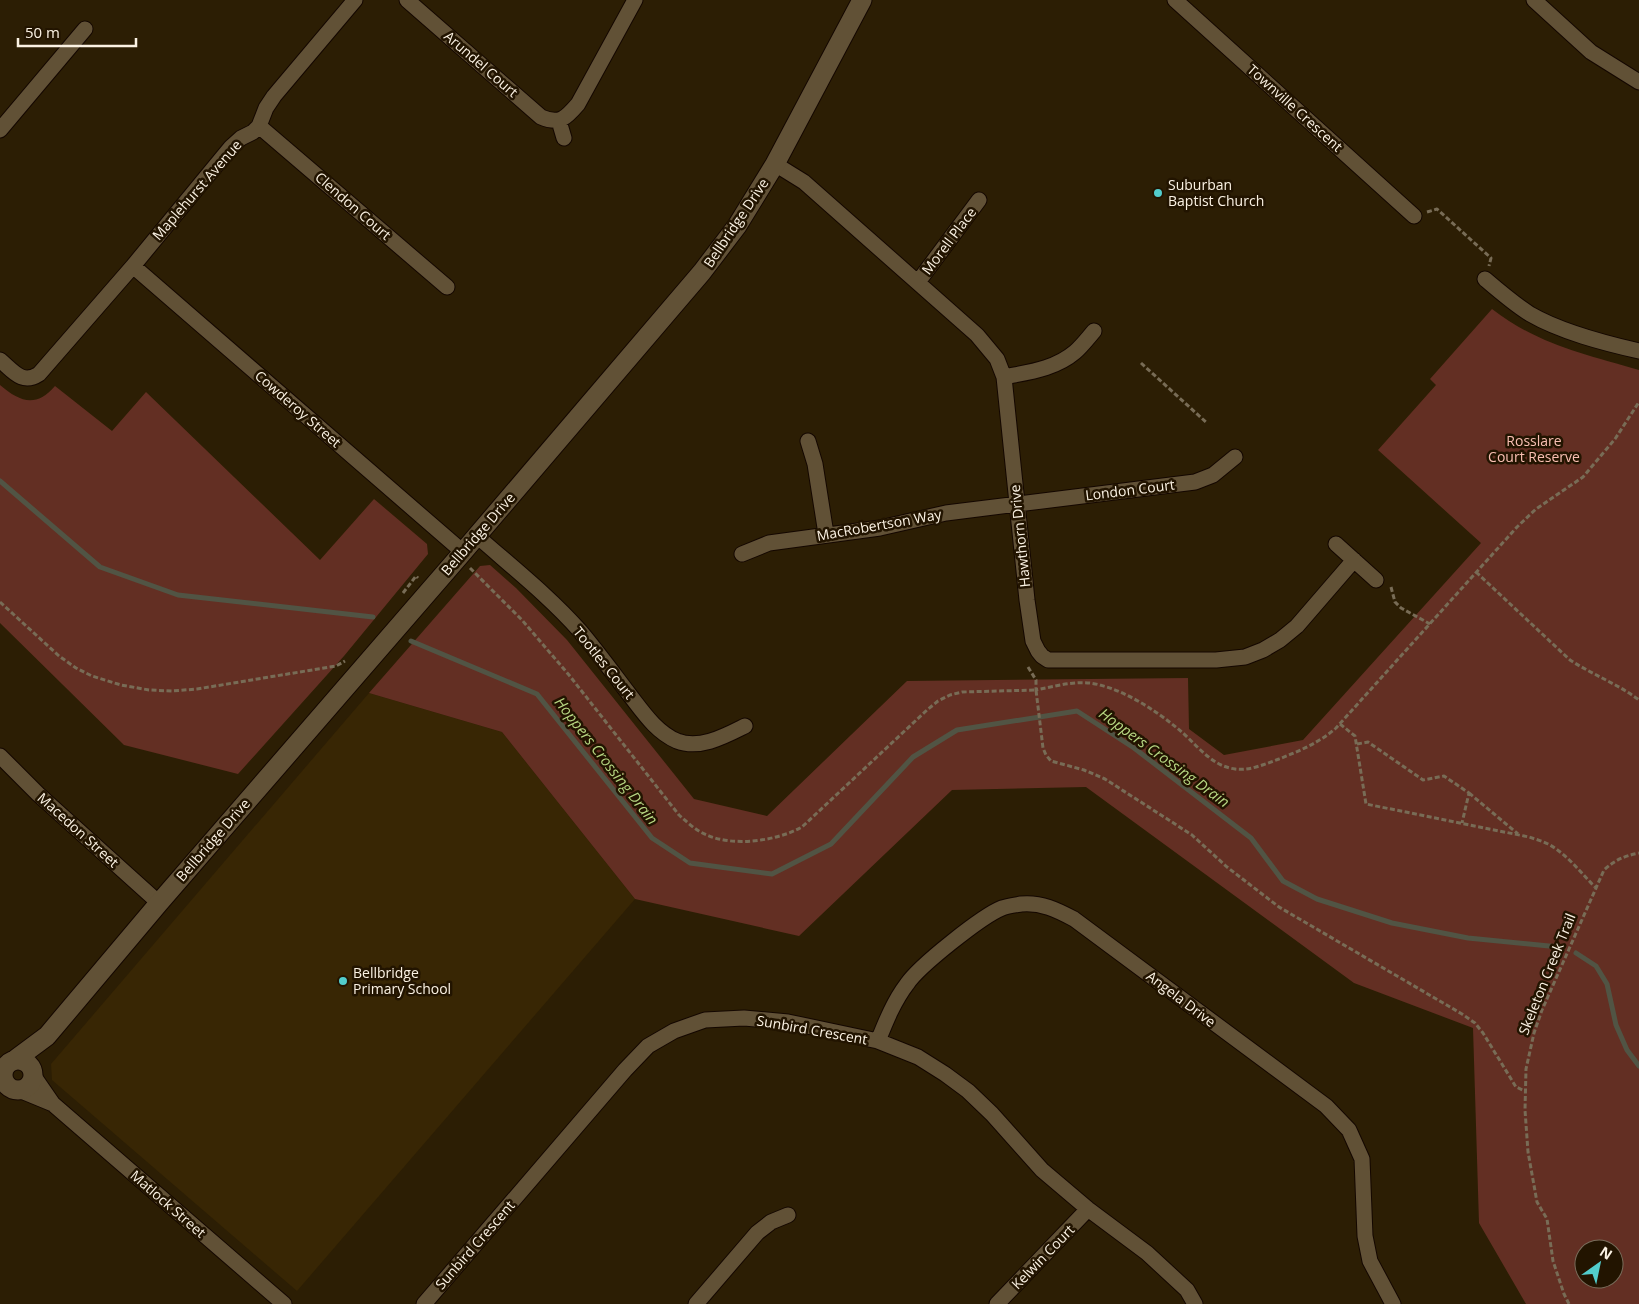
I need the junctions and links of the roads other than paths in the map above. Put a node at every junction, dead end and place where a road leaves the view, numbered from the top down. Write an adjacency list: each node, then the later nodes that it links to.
1 (356, 0): 10 (street)
2 (407, 0): 9 (street, Arundel Court)
3 (635, 0): 9 (street)
4 (862, 0): 13 (street, Bellbridge Drive)
5 (1175, 0): 15 (street, Townville Crescent)
6 (1534, 0): 8 (street)
7 (85, 29): 11 (street)
8 (1639, 82)
9 (558, 121): 12 (street)
10 (259, 126): 16 (street, Maplehurst Avenue); 19 (street, Clendon Court)
11 (0, 130)
12 (564, 138)
13 (775, 164): 18 (street, Hawthorn Drive); 28 (street, Bellbridge Drive)
14 (979, 200): 18 (street, Morell Place)
15 (1414, 216)
16 (133, 266): 22 (street, Maplehurst Avenue); 31 (street, Cowderoy Street)
17 (1485, 279): 21 (street)
18 (918, 282): 23 (street, Hawthorn Drive)
19 (447, 287)
20 (1094, 331): 23 (street)
21 (1639, 351)
22 (0, 360)
23 (1004, 377): 26 (street, Hawthorn Drive)
24 (808, 441): 27 (street)
25 (1234, 457): 26 (street, London Court)
26 (1017, 504): 27 (street, MacRobertson Way); 32 (street, Hawthorn Drive)
27 (826, 534): 30 (street, MacRobertson Way)
28 (477, 536): 31 (street, Bellbridge Drive); 34 (street, Tootles Court)
29 (1336, 544): 32 (street)
30 (742, 554)
31 (466, 560): 36 (street, Bellbridge Drive)
32 (1354, 560): 33 (street)
33 (1376, 580)
34 (746, 726)
35 (0, 756): 36 (street, Macedon Street)
36 (159, 903): 37 (street, Bellbridge Drive)
37 (47, 1036): 39 (street, Bellbridge Drive); 40 (street, Bellbridge Drive)
38 (878, 1041): 43 (street, Sunbird Crescent); 46 (street, Sunbird Crescent); 50 (street, Angela Drive)
39 (16, 1059): 40 (street); 41 (street)
40 (32, 1073): 41 (street); 42 (street, Matlock Street)
41 (7, 1085): 42 (street, Matlock Street)
42 (53, 1104): 45 (street, Matlock Street)
43 (1088, 1210): 48 (street, Kelwin Court); 49 (street, Sunbird Crescent)
44 (788, 1215): 47 (street)
45 (284, 1304)
46 (424, 1304)
47 (696, 1304)
48 (997, 1304)
49 (1195, 1304)
50 (1392, 1304)

